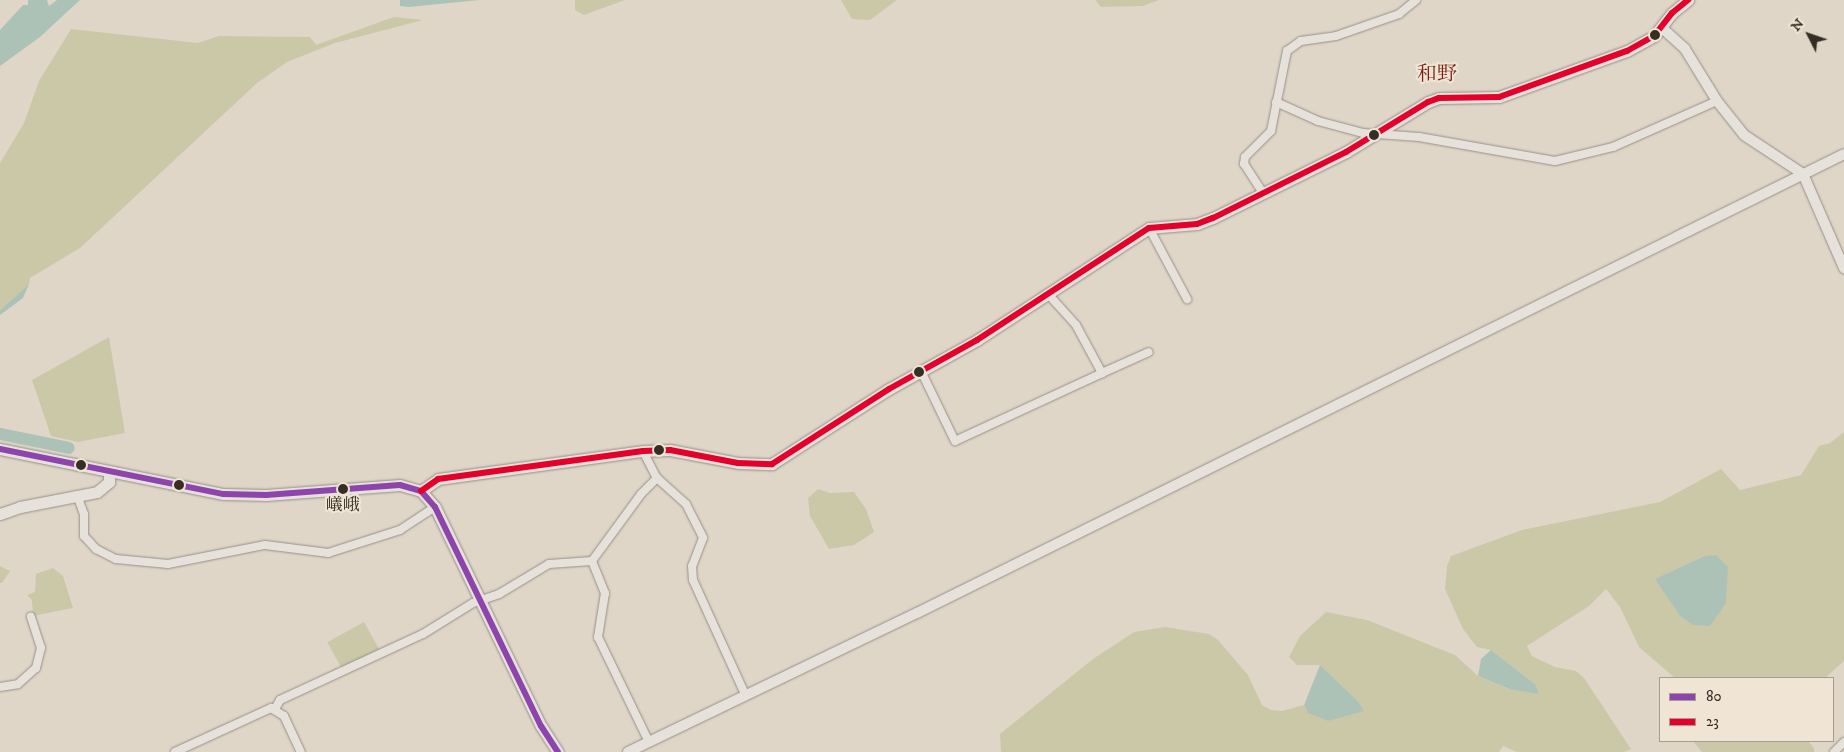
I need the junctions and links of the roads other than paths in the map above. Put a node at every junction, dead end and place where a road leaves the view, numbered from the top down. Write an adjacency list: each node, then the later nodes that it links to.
1 (1416, 0): 5 (street)
2 (1688, 0): 3 (main road)
3 (1662, 28): 4 (street); 6 (main road)
4 (1717, 101): 6 (street); 8 (street)
5 (1276, 102): 6 (street); 9 (street)
6 (1374, 134): 9 (main road)
7 (1844, 154): 8 (street)
8 (1803, 174): 11 (street); 30 (street)
9 (1263, 193): 10 (main road)
10 (1149, 228): 12 (main road); 13 (street)
11 (1844, 268)
12 (1048, 294): 15 (main road); 16 (street)
13 (1187, 299)
14 (1149, 352): 16 (street)
15 (921, 371): 16 (street); 18 (main road)
16 (1102, 373)
17 (0, 449): 19 (main road)
18 (643, 451): 20 (street); 21 (main road)
19 (108, 472): 21 (main road); 22 (main road)
20 (657, 478): 25 (street); 30 (street)
21 (422, 491): 23 (main road)
22 (77, 495): 23 (street); 24 (main road)
23 (435, 507): 26 (main road)
24 (0, 514)
25 (592, 561): 26 (street); 32 (street)
26 (482, 600): 31 (street); 36 (main road)
27 (31, 617): 29 (street)
28 (0, 677): 29 (street)
29 (1, 687)
30 (745, 694): 32 (street)
31 (275, 709): 34 (street); 35 (street)
32 (648, 742): 37 (street)
33 (1844, 742): 38 (street)
34 (175, 752)
35 (301, 752)
36 (558, 752)
37 (628, 752)
38 (1834, 752)

